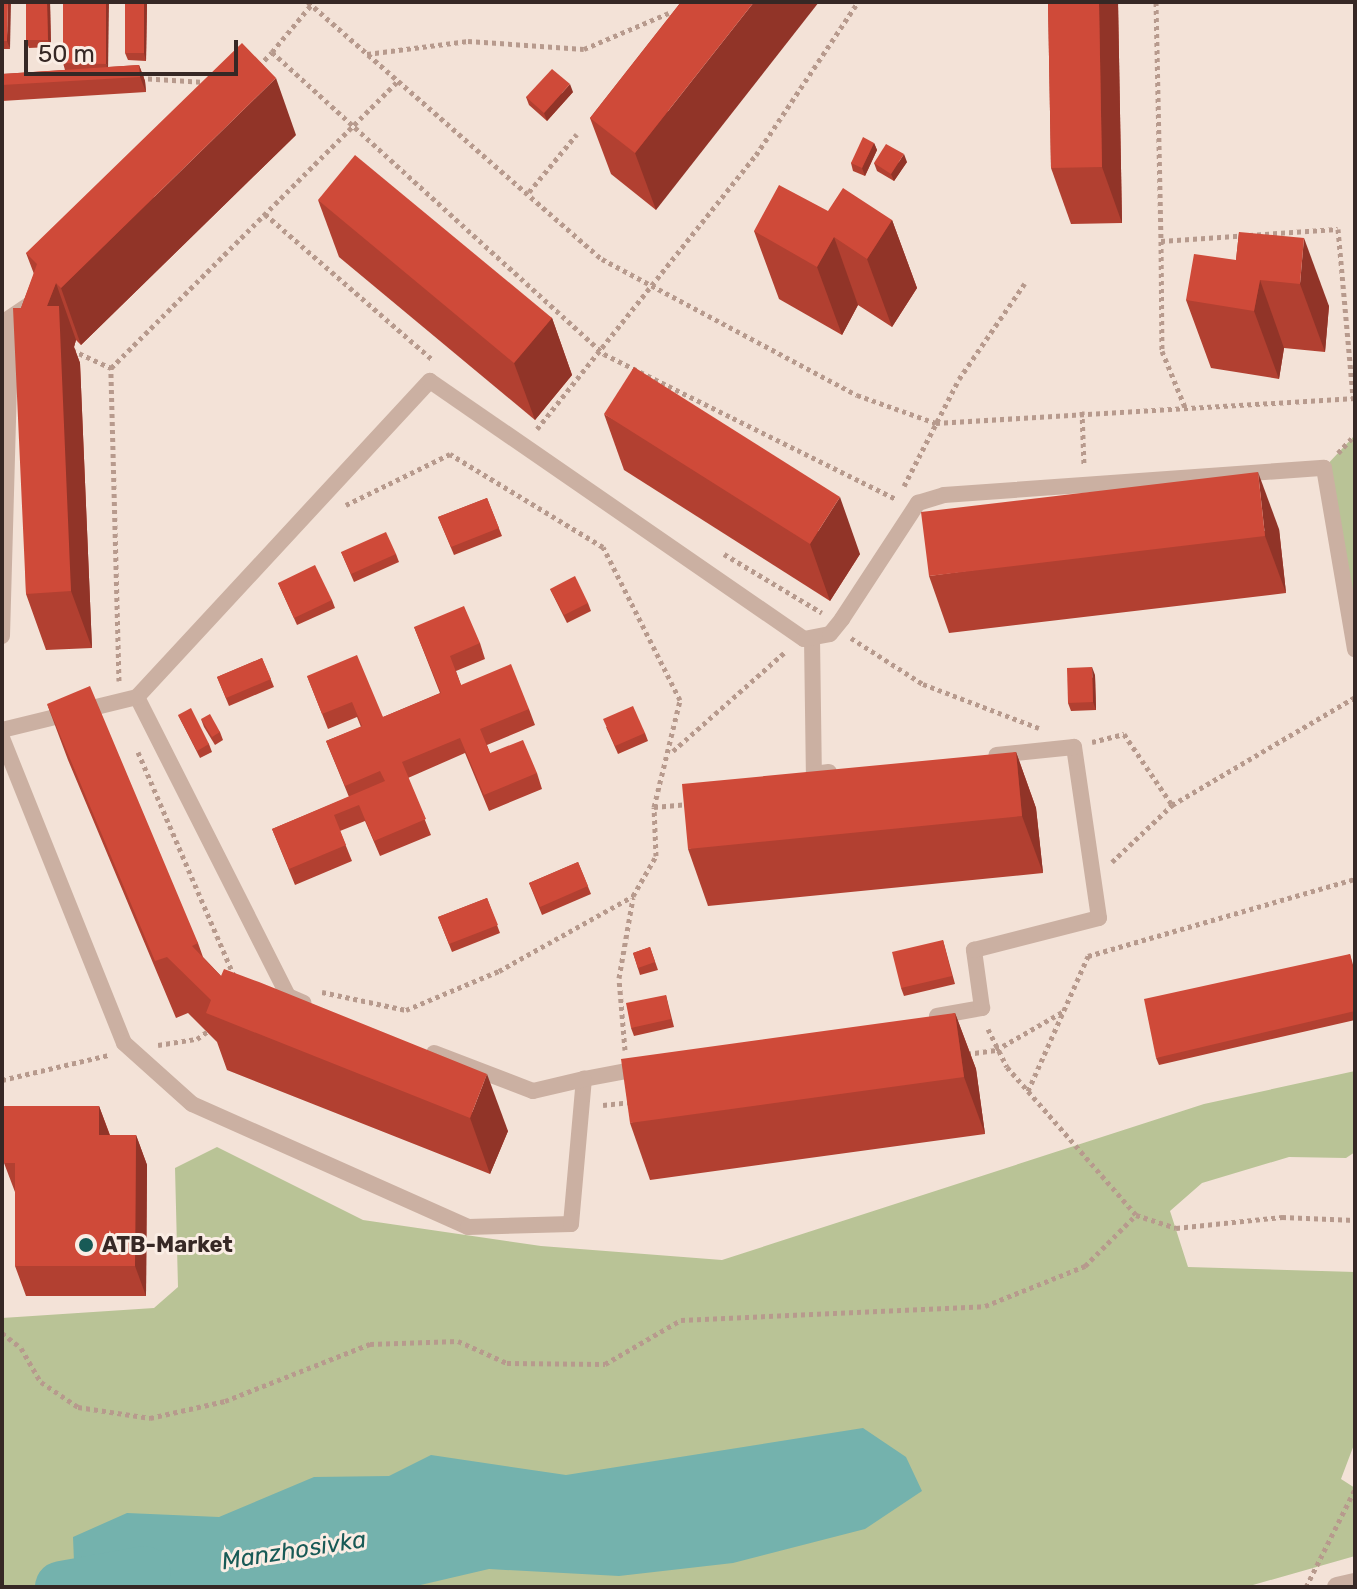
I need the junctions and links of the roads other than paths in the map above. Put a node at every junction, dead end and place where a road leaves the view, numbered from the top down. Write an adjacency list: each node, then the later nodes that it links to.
1 (44, 289): 2 (lane)
2 (7, 323): 3 (lane)
3 (2, 636)
4 (812, 638): 5 (lane); 6 (lane); 10 (lane)
5 (1355, 649)
6 (137, 697): 7 (lane); 11 (lane)
7 (2, 730)
8 (2, 738): 15 (lane)
9 (979, 756): 12 (lane)
10 (849, 770)
11 (318, 1008)
12 (923, 1019)
13 (420, 1048): 15 (lane)
14 (657, 1066): 15 (lane)
15 (584, 1079)
16 (1355, 1583): 17 (street)
17 (1337, 1587)

